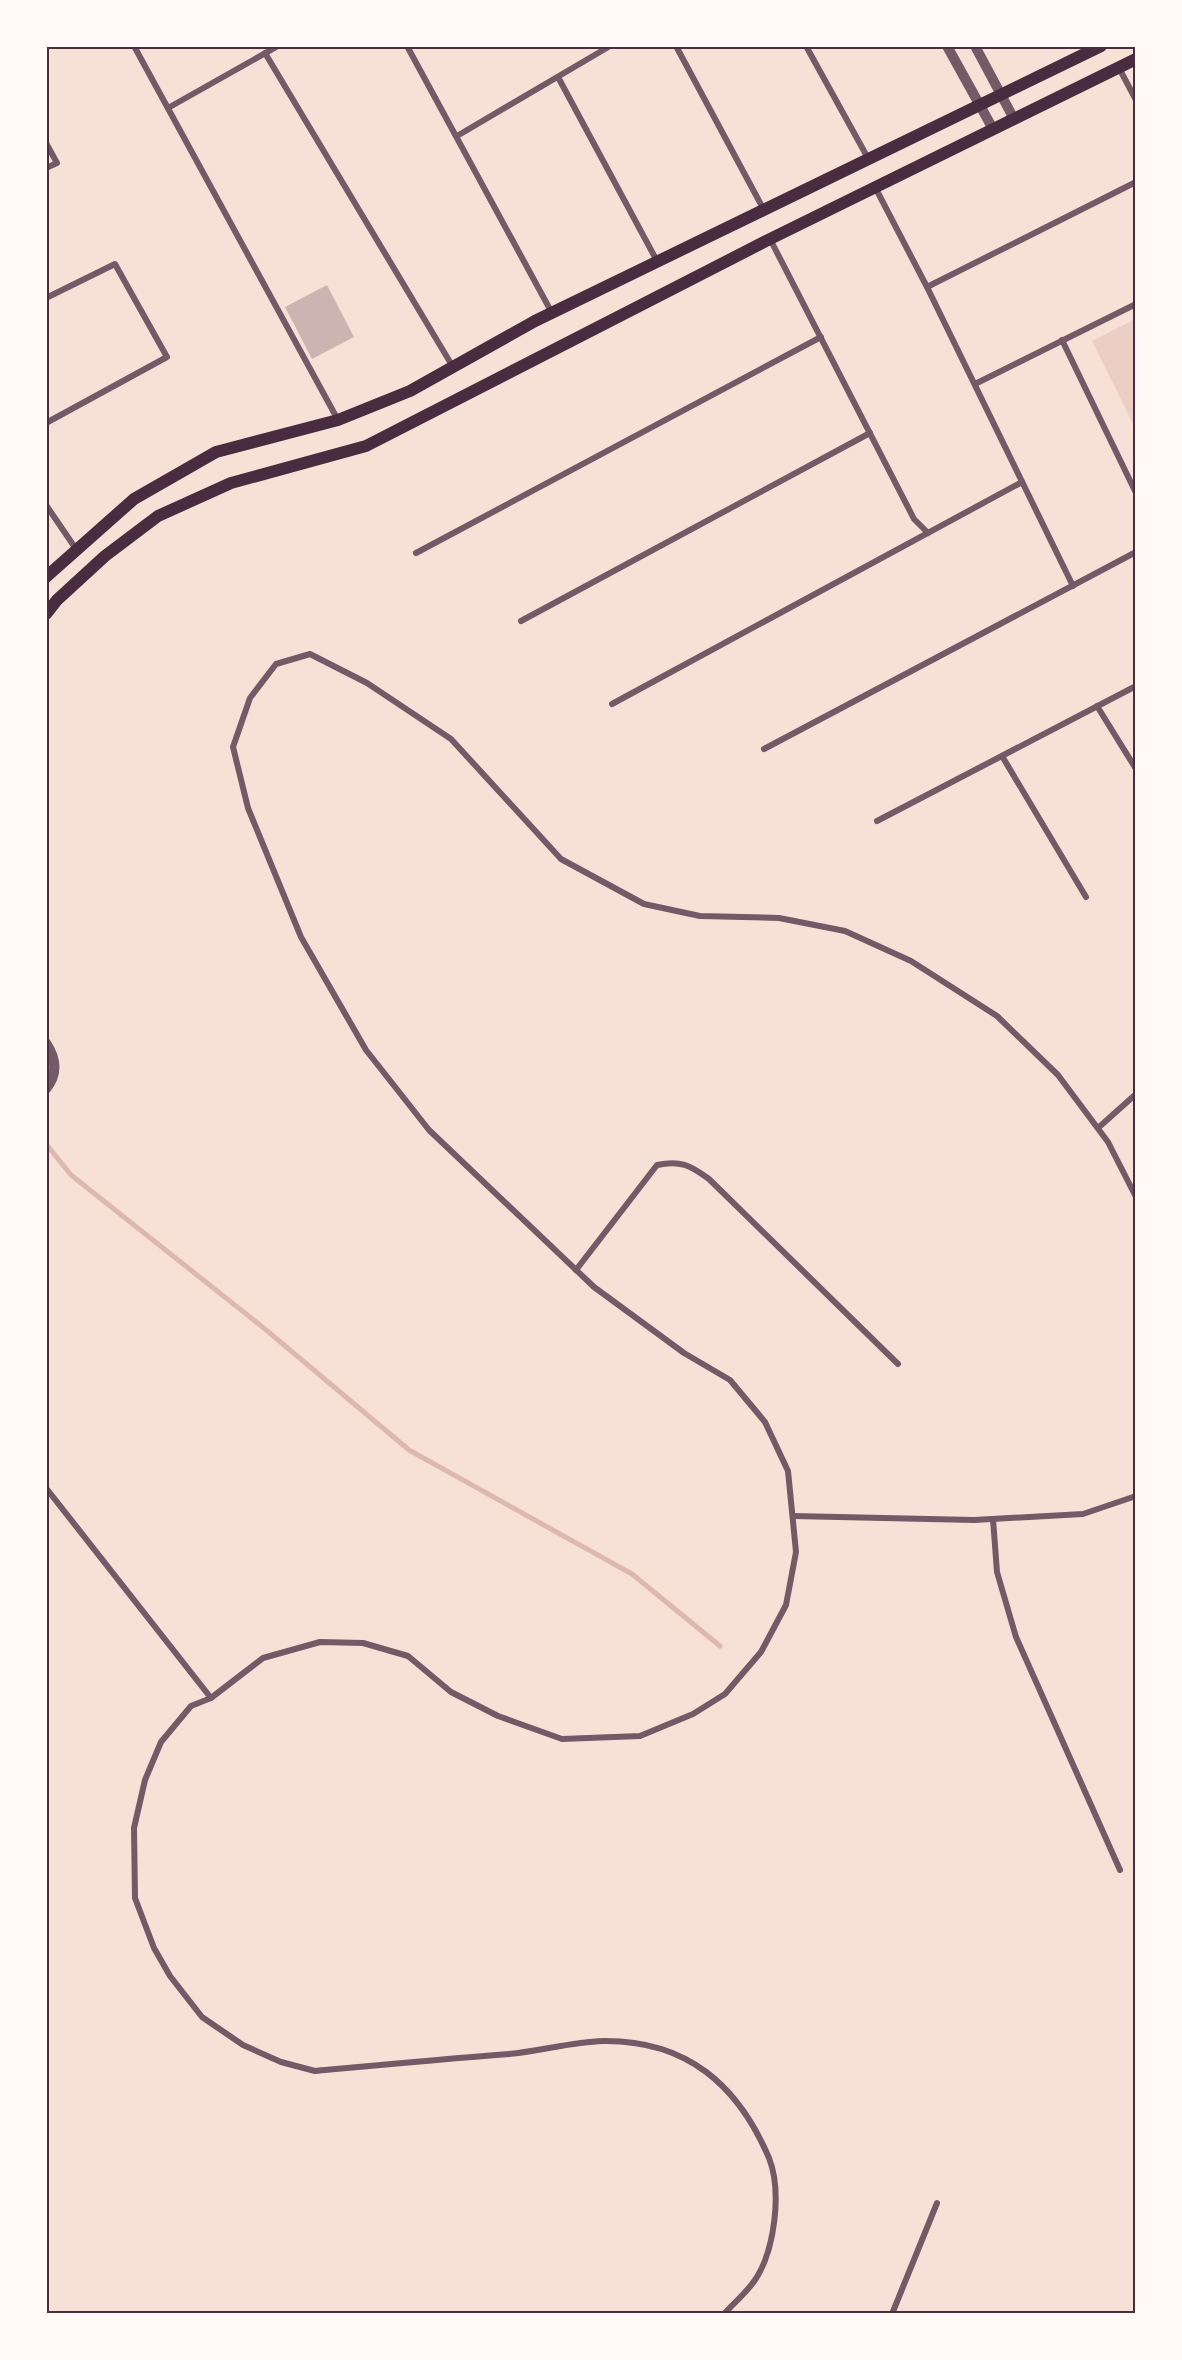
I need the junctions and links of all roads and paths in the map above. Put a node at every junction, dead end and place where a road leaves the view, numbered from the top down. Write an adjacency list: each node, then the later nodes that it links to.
1 (134, 46): 17 (street)
2 (278, 46): 10 (street)
3 (407, 46): 20 (street)
4 (610, 46): 13 (street)
5 (676, 46): 26 (street)
6 (806, 46): 22 (street)
7 (947, 46): 16 (street)
8 (975, 46): 14 (street)
9 (1101, 46): 14 (main road)
10 (265, 53): 17 (street); 35 (street)
11 (1136, 59): 12 (main road)
12 (1119, 67): 15 (street); 18 (main road)
13 (558, 77): 20 (street); 28 (street)
14 (1002, 96): 16 (main road); 18 (street)
15 (1136, 100)
16 (980, 106): 19 (street); 22 (main road)
17 (168, 108): 37 (street)
18 (1014, 119): 19 (main road)
19 (993, 129): 25 (main road)
20 (457, 136): 32 (street)
21 (46, 142): 23 (street)
22 (869, 161): 26 (main road)
23 (46, 168)
24 (1136, 182): 29 (street)
25 (875, 187): 27 (main road); 29 (street)
26 (765, 212): 28 (main road)
27 (770, 239): 33 (street); 49 (main road)
28 (657, 262): 32 (main road)
29 (927, 287): 36 (street)
30 (46, 298): 38 (street)
31 (1136, 304): 34 (street)
32 (552, 313): 35 (main road)
33 (820, 337): 39 (street); 46 (street)
34 (1062, 340): 36 (street); 41 (street)
35 (453, 368): 37 (main road)
36 (975, 384): 40 (street)
37 (338, 420): 44 (main road)
38 (46, 423)
39 (870, 433): 43 (street); 50 (street)
40 (1022, 482): 43 (street); 48 (street)
41 (1136, 493)
42 (46, 505): 44 (street)
43 (928, 533): 52 (street)
44 (76, 549): 47 (main road)
45 (1136, 552): 48 (street)
46 (416, 554)
47 (46, 578)
48 (1073, 585): 54 (street)
49 (46, 614)
50 (521, 621)
51 (1136, 686): 53 (street)
52 (612, 704)
53 (1097, 706): 55 (street); 56 (street)
54 (764, 749)
55 (1002, 756): 57 (street); 58 (street)
56 (1136, 769)
57 (877, 821)
58 (1086, 897)
59 (46, 1043): 60 (street)
60 (46, 1089)
61 (1136, 1094): 62 (street)
62 (1098, 1128): 63 (street); 64 (street)
63 (1136, 1197)
64 (576, 1270): 65 (street); 68 (street)
65 (898, 1364)
66 (46, 1488): 70 (street)
67 (1136, 1496): 69 (street)
68 (793, 1516): 69 (street); 70 (street)
69 (993, 1519): 71 (street)
70 (211, 1698): 73 (street)
71 (1120, 1870)
72 (937, 2204): 74 (street)
73 (724, 2313)
74 (892, 2313)

